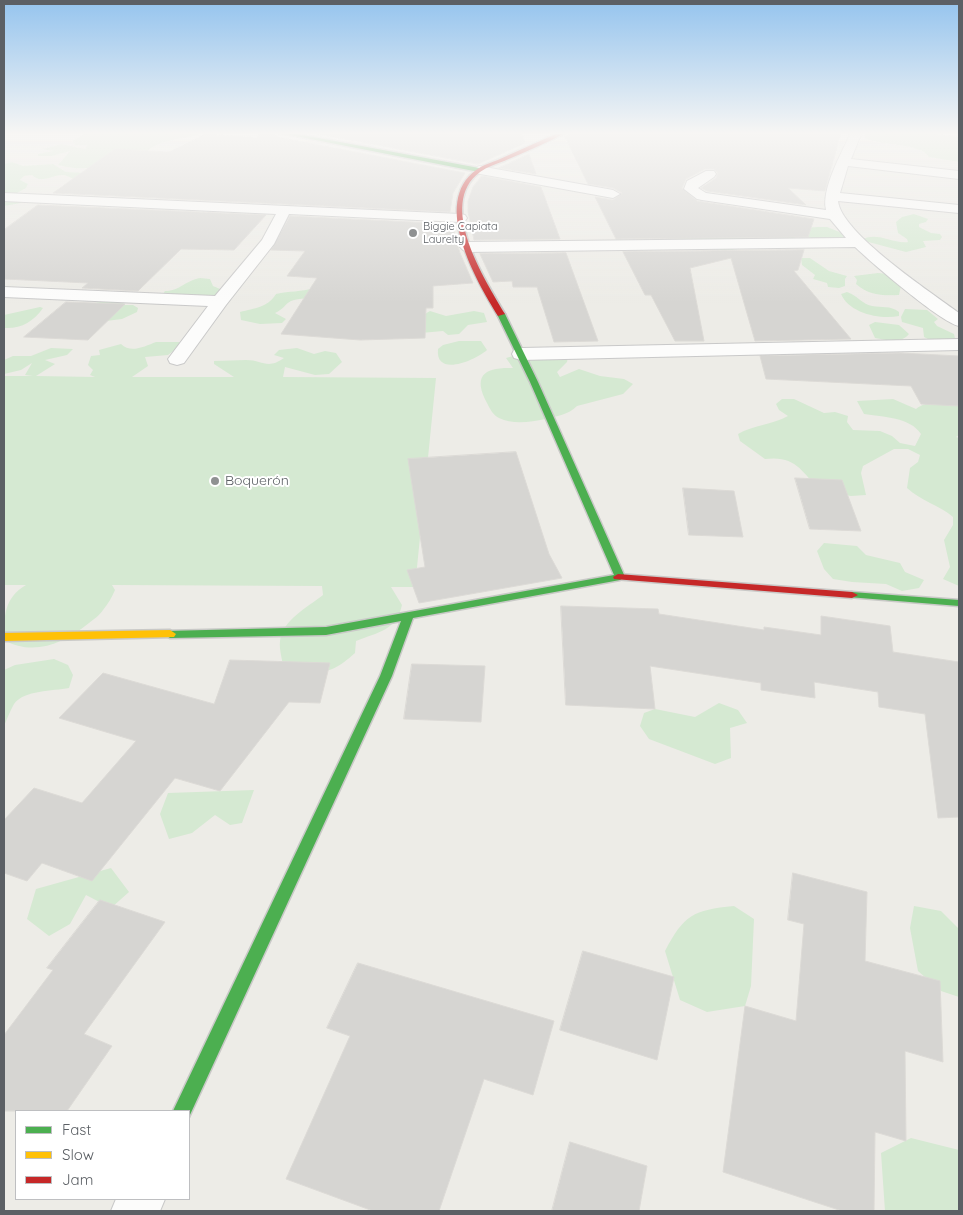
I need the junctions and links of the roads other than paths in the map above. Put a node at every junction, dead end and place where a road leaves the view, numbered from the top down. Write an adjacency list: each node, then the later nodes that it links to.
1 (462, 189): 11 (street)
2 (583, 189): 5 (street)
3 (691, 189): 10 (street)
4 (835, 189): 6 (street)
5 (613, 194)
6 (832, 196): 9 (street); 10 (street)
7 (4, 197): 8 (street)
8 (285, 209): 11 (street); 15 (street)
9 (959, 209)
10 (835, 215): 12 (street)
11 (460, 218): 13 (street)
12 (859, 242): 13 (street); 16 (street)
13 (468, 247): 18 (street)
14 (4, 292): 15 (street)
15 (220, 301): 19 (street)
16 (959, 321)
17 (959, 344): 18 (street)
18 (521, 354): 20 (street)
19 (178, 360)
20 (620, 577): 21 (street); 22 (street)
21 (959, 603)
22 (408, 616): 23 (street); 24 (street)
23 (4, 637)
24 (182, 1110)

